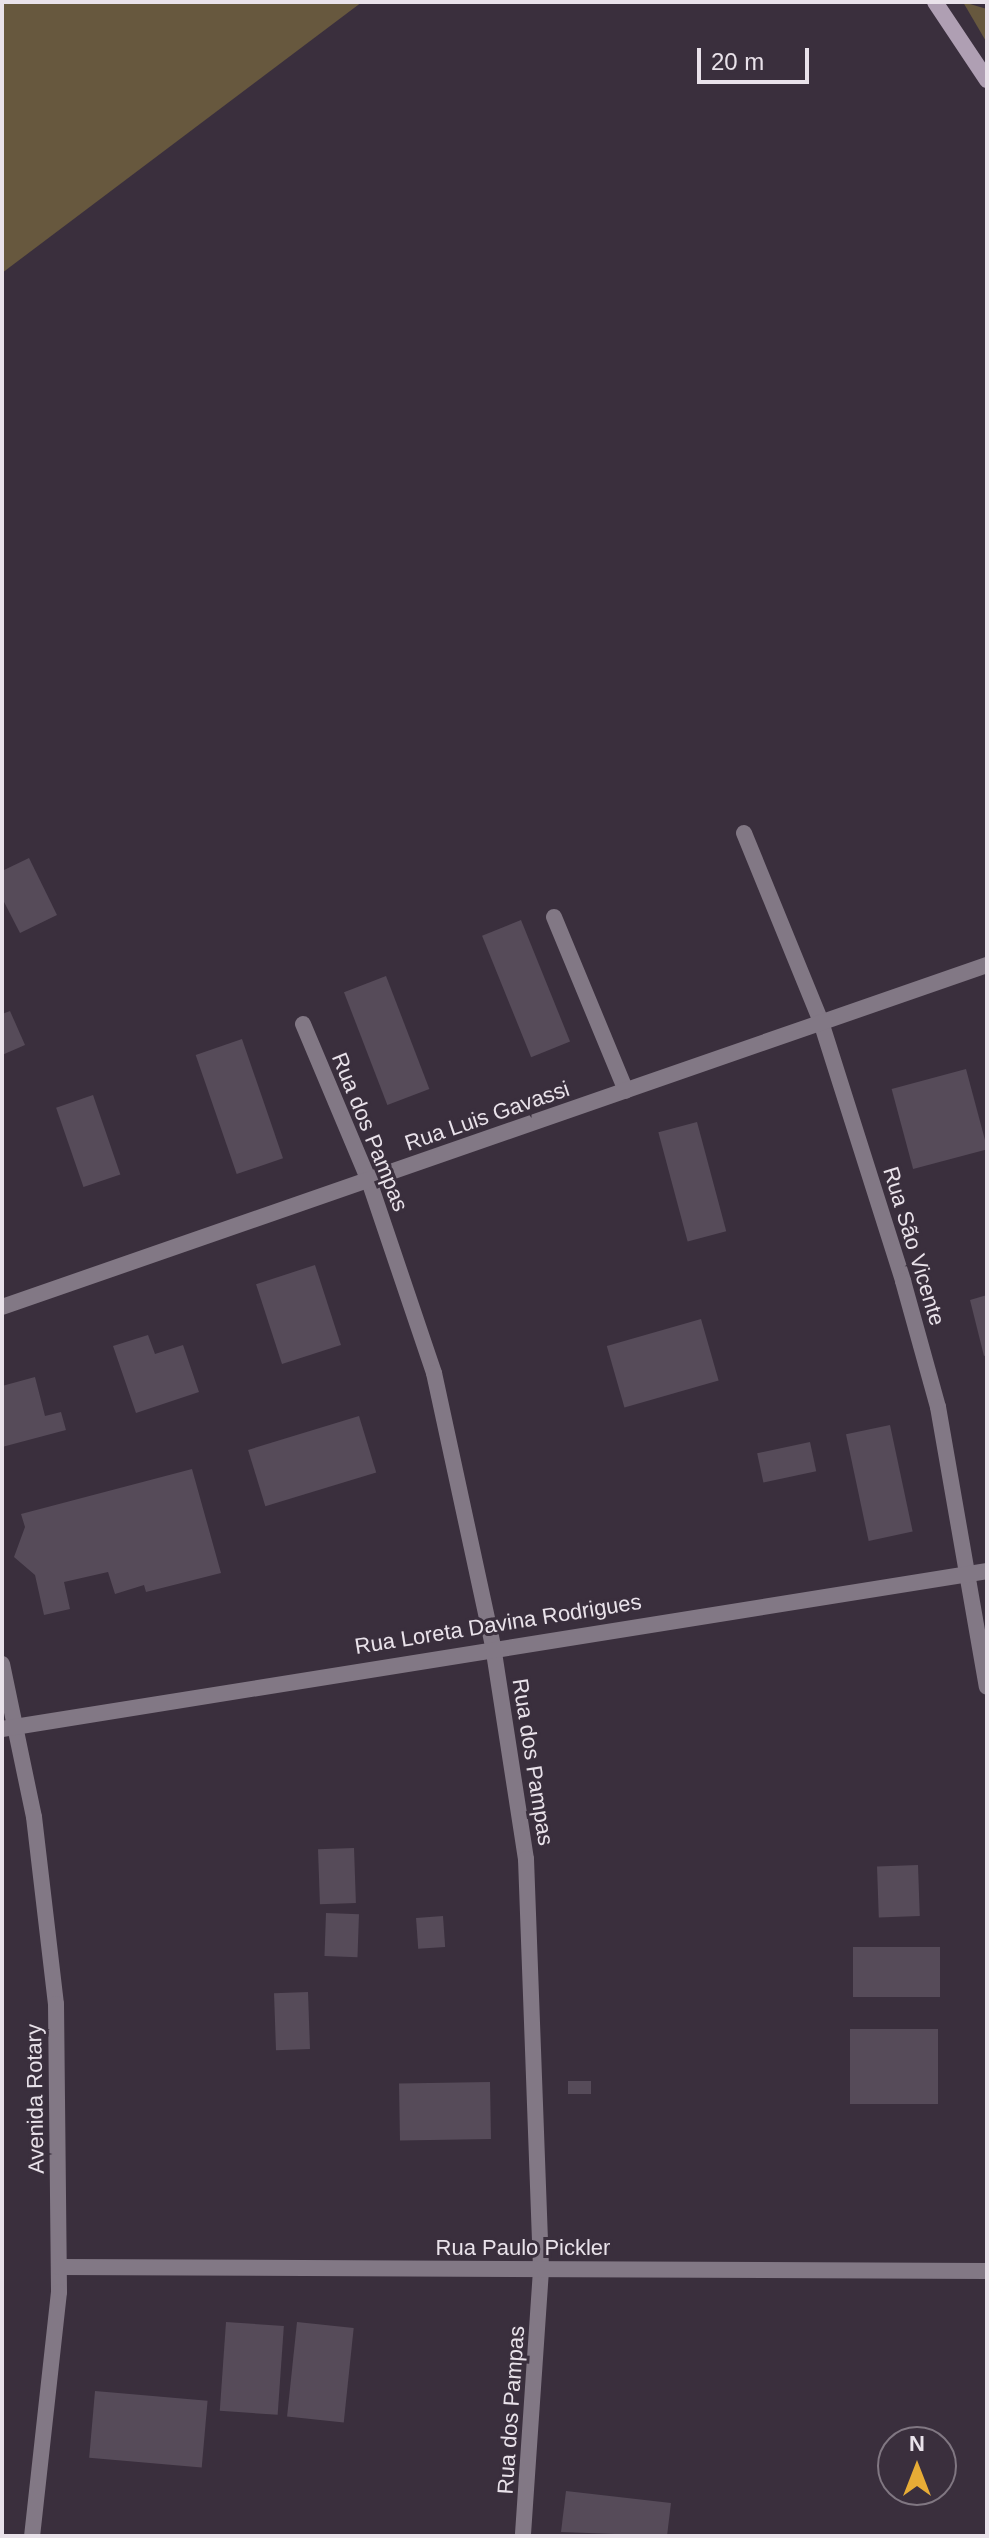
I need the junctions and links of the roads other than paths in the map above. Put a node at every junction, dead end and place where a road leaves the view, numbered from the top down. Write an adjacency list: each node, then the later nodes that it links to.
1 (935, 2): 2 (street)
2 (987, 80)
3 (744, 833): 6 (street, Rua São Vicente)
4 (554, 917): 8 (street)
5 (987, 965): 6 (street, Rua Luis Gavassi)
6 (821, 1022): 8 (street, Rua Luis Gavassi); 12 (street, Rua São Vicente)
7 (303, 1024): 9 (street, Rua dos Pampas)
8 (626, 1091): 9 (street, Rua Luis Gavassi)
9 (369, 1181): 10 (street, Rua Luis Gavassi); 13 (street, Rua dos Pampas)
10 (2, 1307)
11 (987, 1571): 12 (street, Rua Loreta Davina Rodrigues)
12 (969, 1575): 13 (street, Rua Loreta Davina Rodrigues); 15 (street, Rua São Vicente)
13 (493, 1646): 16 (street, Rua Loreta Davina Rodrigues); 18 (street, Rua dos Pampas)
14 (2, 1664): 16 (street, Avenida Rotary)
15 (987, 1687)
16 (10, 1728): 17 (street, Avenida Rotary)
17 (59, 2267): 18 (street, Rua Paulo Pickler); 20 (street, Avenida Rotary)
18 (541, 2270): 19 (street, Rua Paulo Pickler); 21 (street, Rua dos Pampas)
19 (987, 2271)
20 (32, 2536)
21 (523, 2536)

